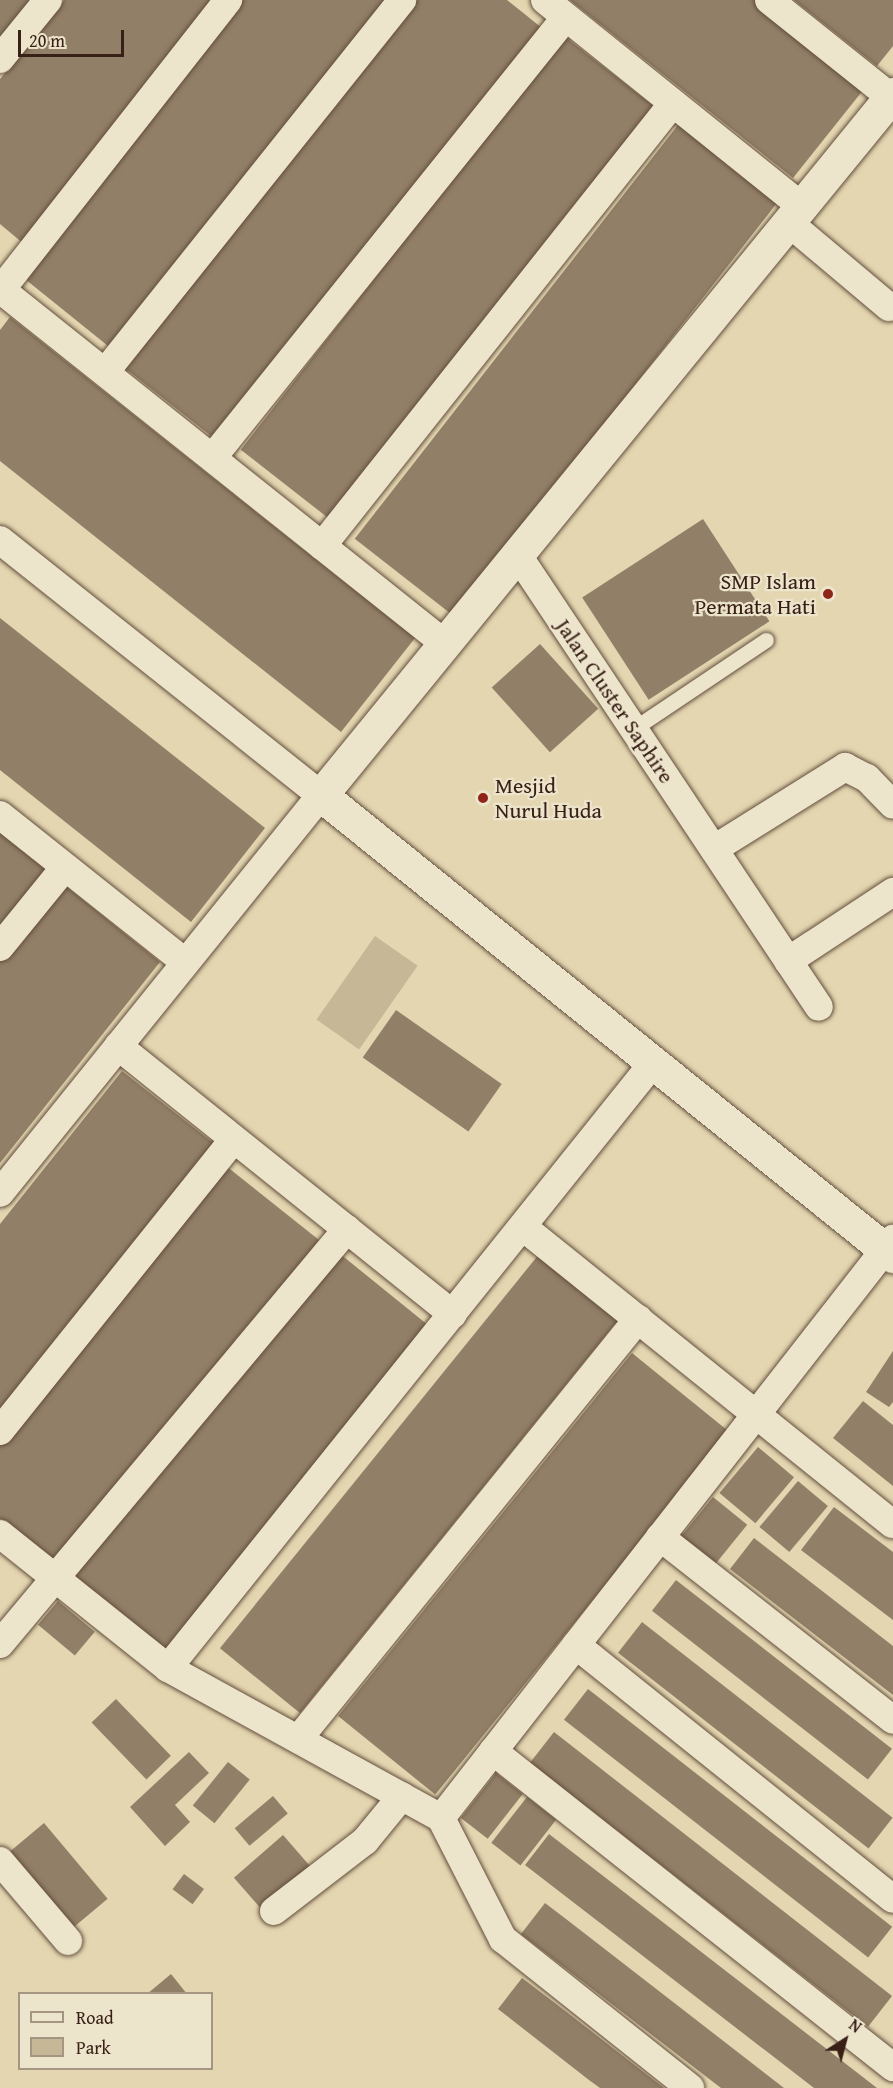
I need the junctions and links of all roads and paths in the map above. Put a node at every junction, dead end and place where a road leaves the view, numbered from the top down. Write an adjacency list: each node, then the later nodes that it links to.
1 (48, 0): 6 (street)
2 (228, 0): 10 (street)
3 (402, 0): 12 (street)
4 (769, 0): 7 (street)
5 (556, 9): 8 (street); 13 (street)
6 (0, 59)
7 (892, 96): 9 (street)
8 (673, 103): 9 (street); 15 (street)
9 (794, 214): 11 (street); 16 (street)
10 (0, 290): 12 (street)
11 (889, 307)
12 (106, 371): 13 (street)
13 (213, 457): 15 (street)
14 (0, 540): 20 (street)
15 (322, 546): 18 (street)
16 (517, 554): 18 (street); 19 (street, Jalan Cluster Saphire)
17 (766, 640): 19 (lane)
18 (444, 643): 20 (street)
19 (633, 729): 23 (street, Jalan Cluster Saphire)
20 (321, 795): 28 (street); 31 (street)
21 (893, 804): 23 (street)
22 (0, 814): 24 (street)
23 (714, 849): 27 (street, Jalan Cluster Saphire)
24 (65, 867): 26 (street); 28 (street)
25 (893, 892): 27 (street)
26 (0, 947)
27 (788, 961): 29 (street, Jalan Cluster Saphire)
28 (185, 962): 30 (street)
29 (819, 1007)
30 (118, 1046): 32 (street); 33 (street)
31 (653, 1063): 34 (street); 36 (street)
32 (234, 1138): 35 (street); 40 (street)
33 (0, 1193)
34 (523, 1227): 37 (street); 38 (street)
35 (347, 1229): 37 (street); 44 (street)
36 (890, 1248): 39 (street)
37 (453, 1314): 47 (street)
38 (638, 1319): 39 (street); 49 (street)
39 (756, 1414): 41 (street); 43 (street)
40 (0, 1431)
41 (893, 1524)
42 (0, 1534): 44 (street)
43 (660, 1537): 46 (street); 48 (street)
44 (54, 1577): 45 (street); 47 (street)
45 (0, 1644)
46 (576, 1645): 50 (street); 54 (street)
47 (168, 1668): 49 (street)
48 (893, 1720)
49 (300, 1737): 51 (street)
50 (493, 1751): 52 (street); 57 (street)
51 (402, 1796): 52 (street); 55 (street)
52 (441, 1818): 58 (street)
53 (0, 1861): 56 (street)
54 (893, 1899)
55 (274, 1911)
56 (68, 1941)
57 (893, 2067)
58 (690, 2088)

